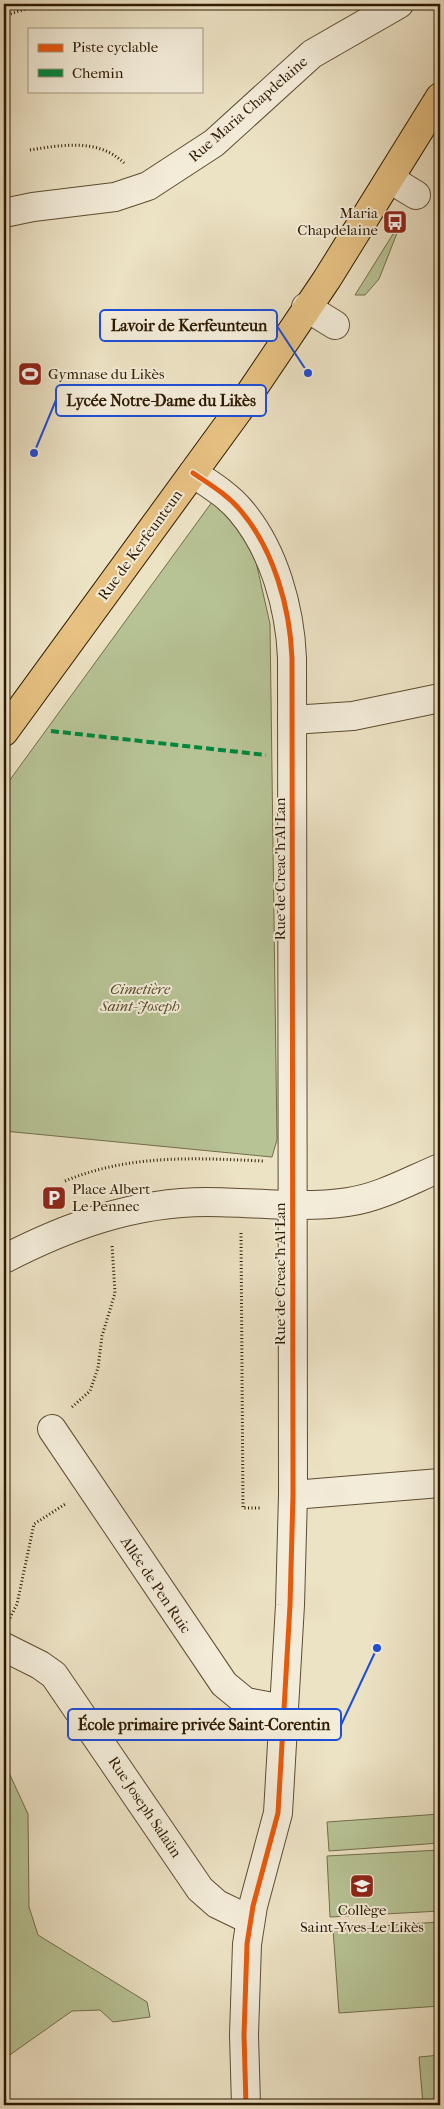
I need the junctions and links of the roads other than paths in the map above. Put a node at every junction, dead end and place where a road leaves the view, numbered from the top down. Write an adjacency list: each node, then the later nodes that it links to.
1 (398, 4): 5 (street, Rue Maria Chapdelaine)
2 (440, 97): 3 (main road, Rue de Kerfeunteun)
3 (390, 179): 4 (street); 6 (main road, Rue de Kerfeunteun)
4 (416, 195)
5 (4, 213)
6 (306, 307): 7 (street); 8 (main road, Rue de Kerfeunteun)
7 (335, 325)
8 (193, 473): 10 (street, Rue de Creac'h Al Lan); 11 (main road, Rue de Kerfeunteun)
9 (440, 698): 10 (street)
10 (292, 720): 13 (street, Rue de Creac'h Al Lan)
11 (4, 732)
12 (440, 1168): 13 (street)
13 (292, 1204): 14 (street); 17 (street, Rue de Creac'h Al Lan)
14 (4, 1259)
15 (52, 1429): 19 (street, Allée de Pen Ruic)
16 (440, 1484): 17 (street)
17 (292, 1502): 19 (street, Rue de Creac'h Al Lan)
18 (5, 1635): 20 (street, Rue Joseph Salaün)
19 (284, 1709): 20 (street, Rue de Creac'h Al Lan)
20 (250, 1920): 21 (street, Rue de Creac'h Al Lan)
21 (246, 2105)

